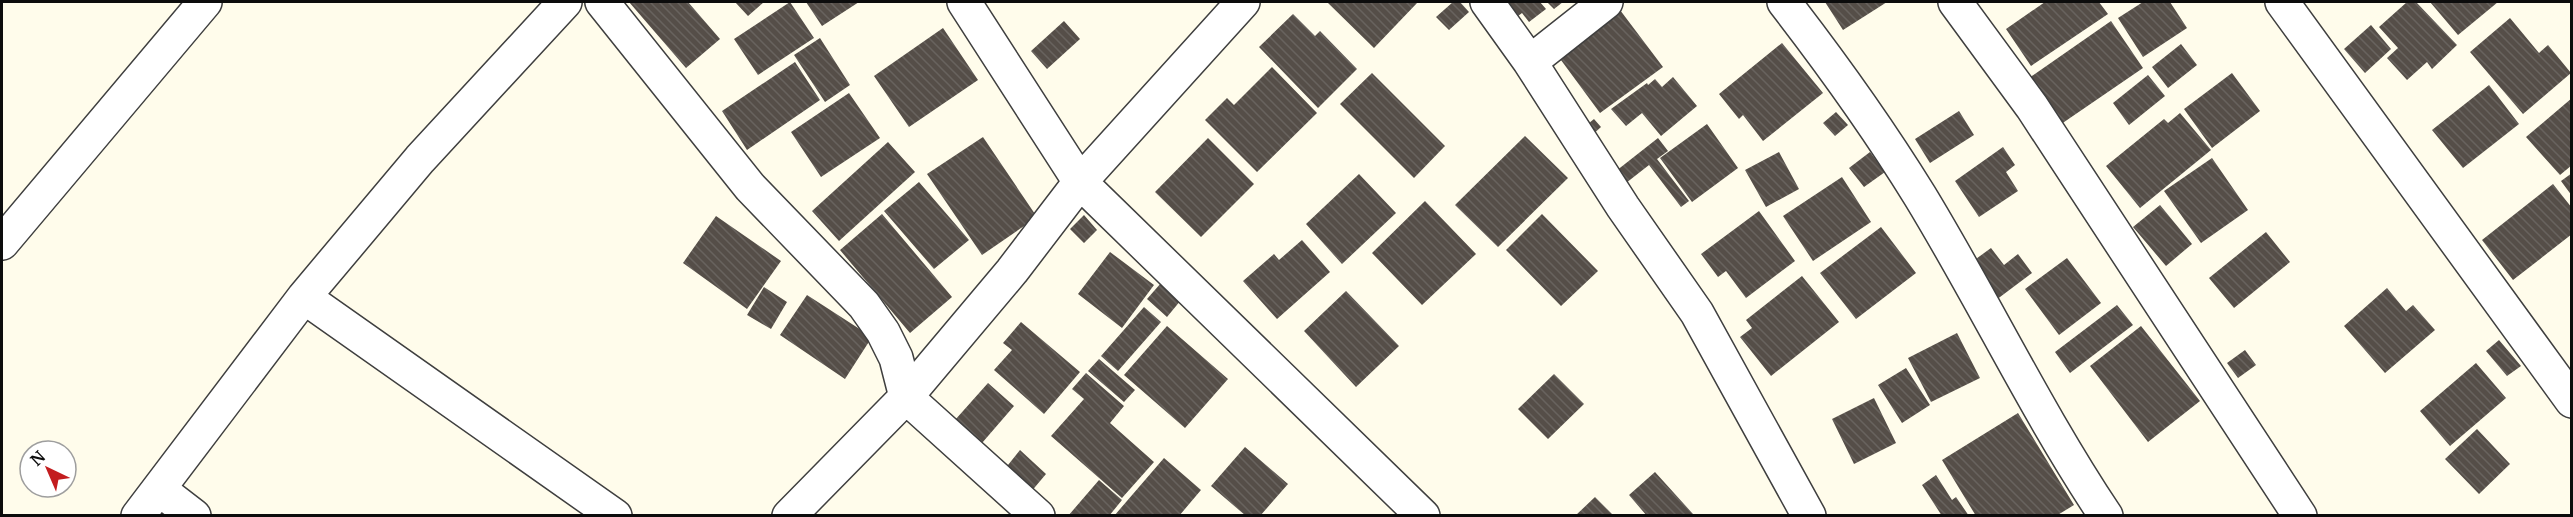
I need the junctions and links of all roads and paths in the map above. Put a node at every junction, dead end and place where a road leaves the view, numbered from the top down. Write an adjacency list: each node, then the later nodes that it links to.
1 (205, 2): 13 (street)
2 (565, 2): 14 (street)
3 (602, 2): 15 (street)
4 (964, 2): 12 (street)
5 (1243, 2): 12 (street)
6 (1487, 2): 11 (street)
7 (1606, 2): 11 (street)
8 (1784, 2): 25 (street)
9 (1955, 2): 26 (street)
10 (2282, 2): 16 (street)
11 (1530, 62): 24 (street)
12 (1080, 182): 15 (street); 23 (street)
13 (2, 243)
14 (304, 297): 17 (street); 20 (street)
15 (906, 397): 21 (street); 22 (street)
16 (2571, 401)
17 (159, 489): 18 (street); 19 (street)
18 (138, 516)
19 (194, 516)
20 (615, 516)
21 (789, 516)
22 (1038, 516)
23 (1423, 516)
24 (1809, 516)
25 (2106, 516)
26 (2300, 516)

